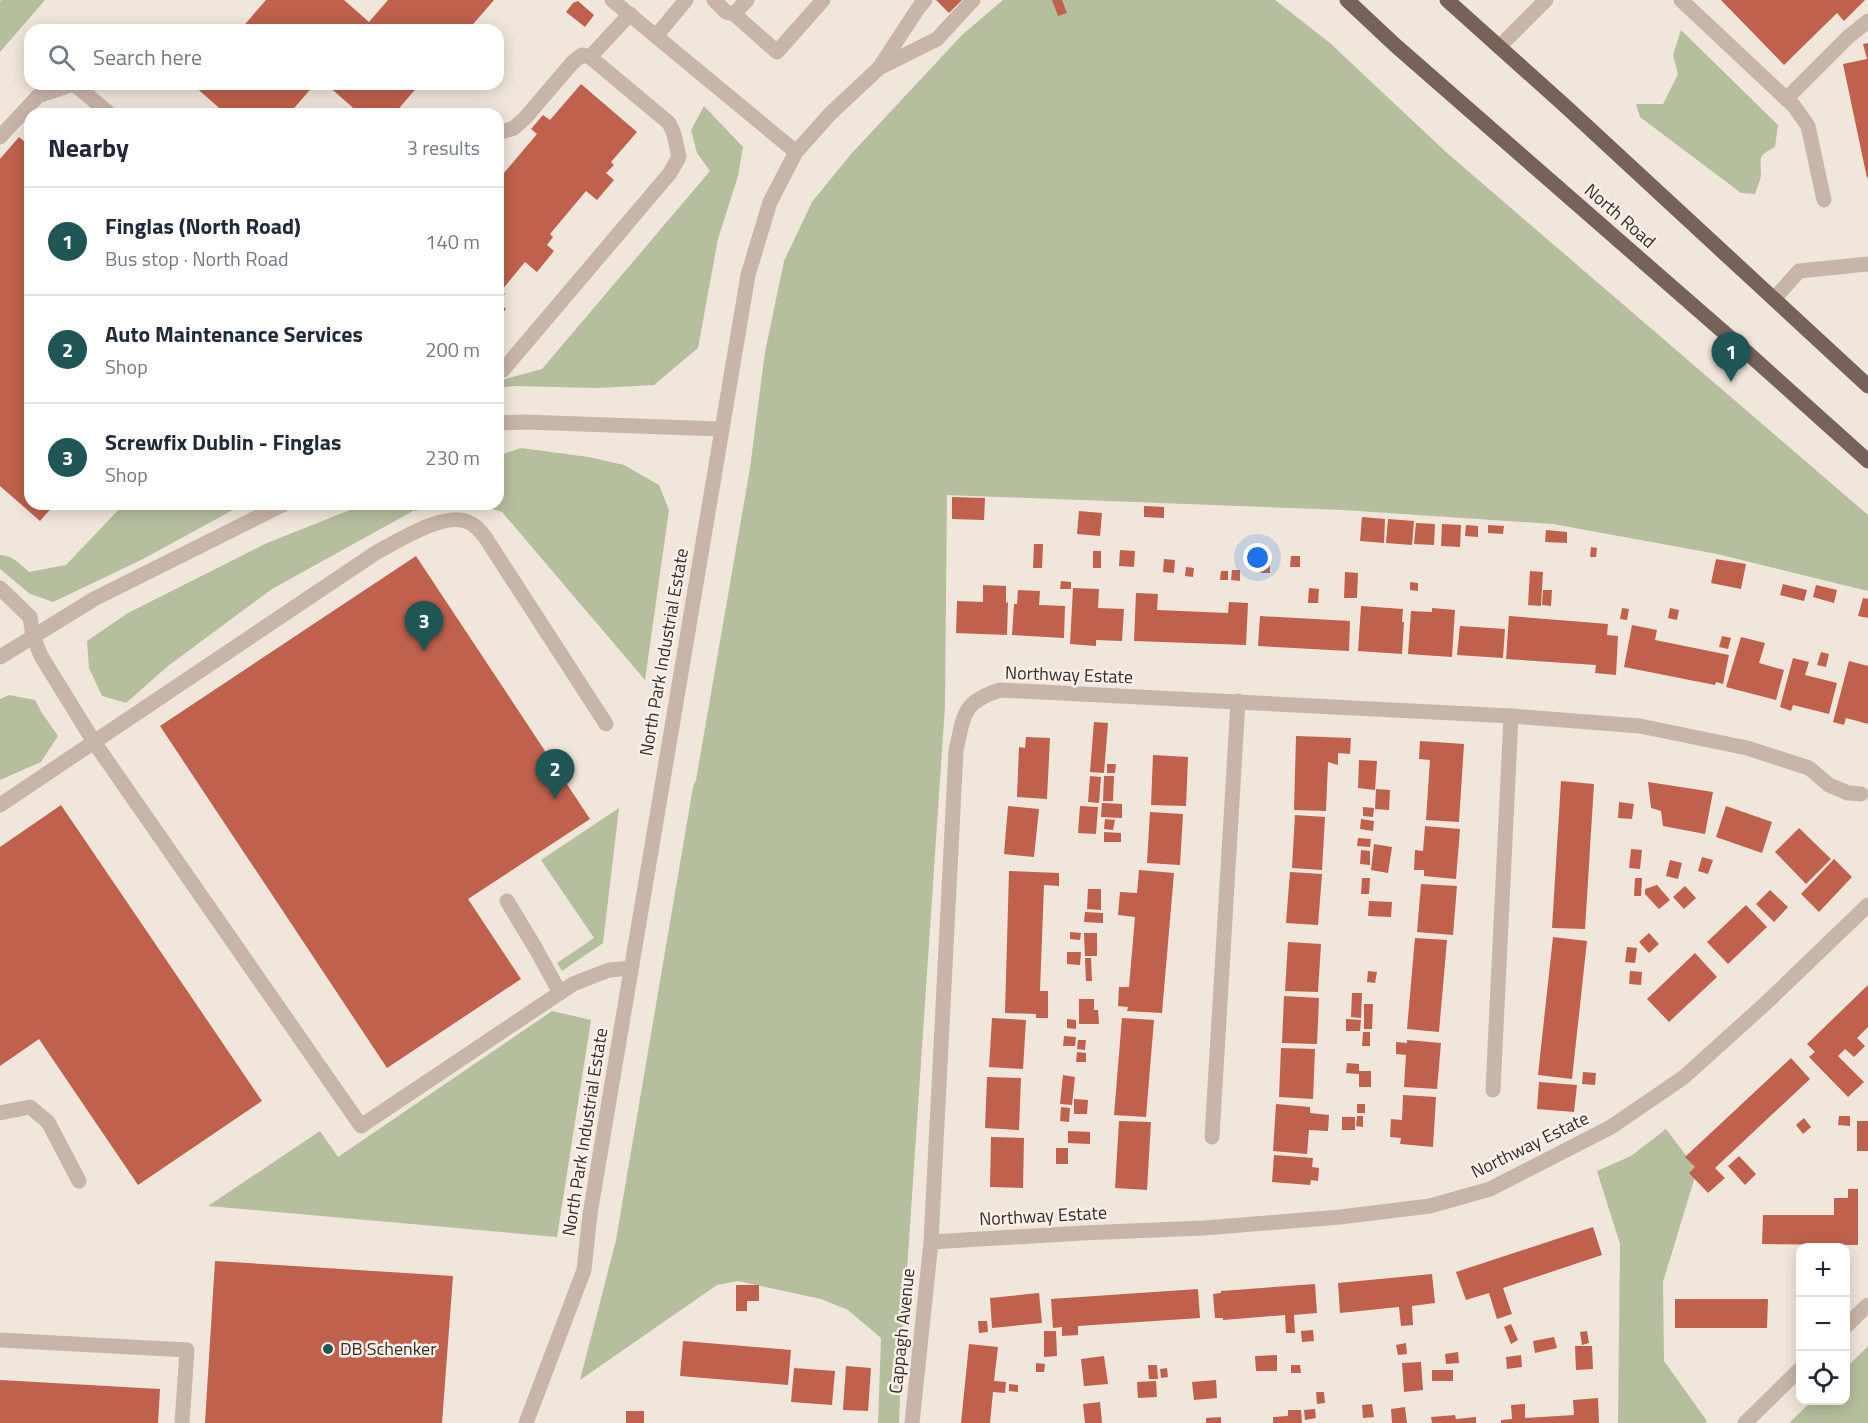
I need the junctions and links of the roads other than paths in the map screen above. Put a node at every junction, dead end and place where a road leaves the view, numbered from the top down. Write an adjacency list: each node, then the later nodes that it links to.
1 (612, 0): 12 (street)
2 (686, 0): 15 (street)
3 (714, 0): 13 (street)
4 (747, 0): 13 (street)
5 (823, 0): 13 (street)
6 (925, 0): 18 (street, North Park Industrial Estate)
7 (973, 0): 18 (street, North Park Industrial Estate)
8 (1347, 0): 35 (main road, North Road)
9 (1447, 0): 16 (main road)
10 (1546, 0): 16 (street)
11 (1681, 0): 21 (street)
12 (630, 14): 15 (street); 17 (street)
13 (734, 14)
14 (1868, 21): 21 (street)
15 (656, 36): 27 (street)
16 (1499, 47): 30 (main road)
17 (590, 57): 25 (street); 31 (street)
18 (879, 68): 27 (street, North Park Industrial Estate)
19 (56, 90): 22 (street)
20 (81, 90): 23 (street)
21 (1786, 99): 28 (street)
22 (27, 108)
23 (103, 108)
24 (24, 111): 26 (street)
25 (504, 131)
26 (0, 137)
27 (796, 152): 34 (street, North Park Industrial Estate)
28 (1824, 200)
29 (1868, 264): 30 (street)
30 (1774, 299): 32 (main road)
31 (504, 369)
32 (1868, 386)
33 (504, 423): 34 (street)
34 (721, 429): 48 (street, North Park Industrial Estate)
35 (1868, 461)
36 (272, 510): 38 (street)
37 (0, 588): 38 (street)
38 (33, 636): 39 (street); 43 (street)
39 (0, 657)
40 (1238, 701): 41 (street, Northway Estate); 52 (street); 54 (street, Northway Estate)
41 (1511, 716): 44 (street, Northway Estate); 50 (street)
42 (606, 724): 43 (street)
43 (94, 742): 45 (street); 49 (street)
44 (1861, 794)
45 (0, 805)
46 (507, 900): 49 (street)
47 (1868, 905): 54 (street, Northway Estate)
48 (631, 968): 49 (street); 60 (street, North Park Industrial Estate)
49 (560, 993)
50 (1493, 1090)
51 (0, 1113): 53 (street)
52 (1212, 1137)
53 (79, 1181)
54 (931, 1242): 61 (street, Cappagh Avenue)
55 (1868, 1305): 56 (street)
56 (1850, 1321)
57 (0, 1340): 59 (street)
58 (1796, 1374): 62 (street)
59 (182, 1423)
60 (526, 1423)
61 (912, 1423)
62 (1745, 1423)

